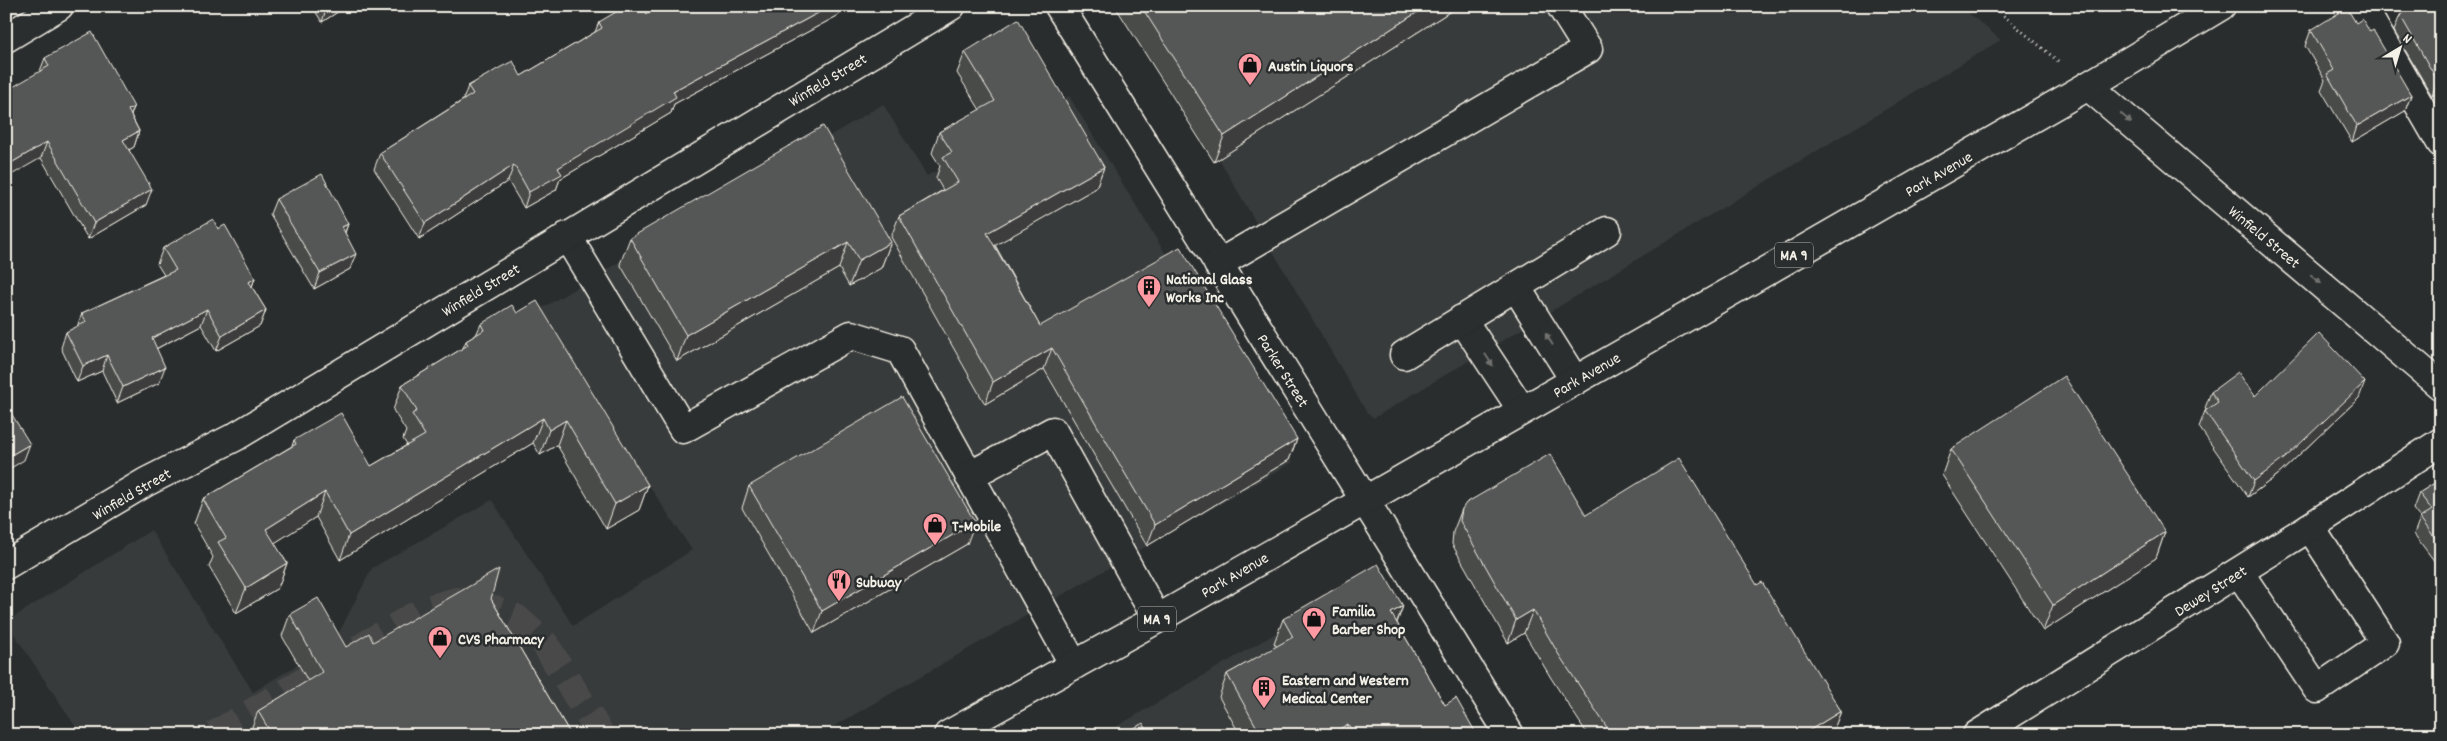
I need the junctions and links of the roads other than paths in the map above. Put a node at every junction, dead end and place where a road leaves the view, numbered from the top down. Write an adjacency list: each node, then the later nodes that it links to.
1 (59, 6): 7 (main road)
2 (951, 6): 11 (main road, Winfield Street)
3 (1059, 6): 12 (main road, Parker Street)
4 (1561, 6): 12 (main road)
5 (2221, 6): 8 (main road, Park Avenue / MA 9)
6 (2362, 6): 9 (main road)
7 (6, 38)
8 (2088, 86): 16 (main road, Park Avenue / MA 9); 17 (main road, Winfield Street, one-way to 17)
9 (2441, 143)
10 (1607, 231): 13 (main road)
11 (567, 236): 20 (main road); 23 (main road, Winfield Street)
12 (1218, 264): 21 (main road, Parker Street)
13 (1516, 286): 14 (main road); 16 (main road, one-way to 13)
14 (1462, 319): 15 (main road); 18 (main road, one-way to 18)
15 (1404, 355)
16 (1575, 380): 18 (main road, Park Avenue / MA 9)
17 (2441, 386)
18 (1522, 410): 21 (main road, Park Avenue / MA 9)
19 (2441, 442): 22 (main road, Dewey Street)
20 (969, 476): 25 (main road); 26 (main road)
21 (1364, 500): 25 (main road, Park Avenue / MA 9); 28 (main road, Parker Street)
22 (2310, 527): 24 (main road, Dewey Street); 24 (main road)
23 (6, 565)
24 (2239, 572): 29 (main road, Dewey Street)
25 (1157, 619): 26 (main road, Park Avenue / MA 9)
26 (1074, 665): 27 (main road, Park Avenue / MA 9)
27 (948, 735)
28 (1510, 735)
29 (1976, 735)

